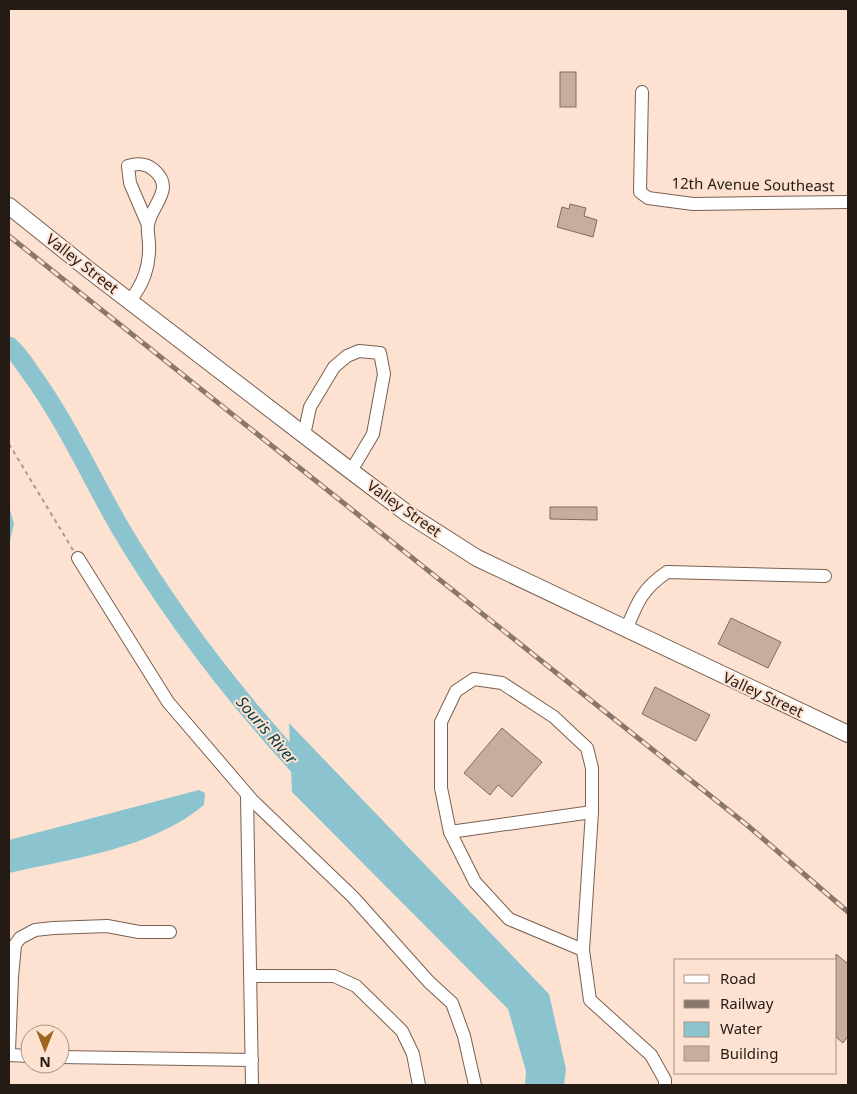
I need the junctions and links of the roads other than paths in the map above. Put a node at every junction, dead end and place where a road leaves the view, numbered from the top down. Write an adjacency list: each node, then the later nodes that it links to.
1 (642, 92): 2 (street, 12th Avenue Southeast)
2 (848, 202)
3 (9, 206): 5 (main road, Valley Street)
4 (148, 225): 5 (street)
5 (130, 301): 6 (main road, Valley Street)
6 (304, 436): 7 (main road, Valley Street); 7 (street)
7 (351, 471): 10 (main road, Valley Street)
8 (78, 558): 12 (street)
9 (826, 576): 10 (street)
10 (626, 630): 11 (main road, Valley Street)
11 (848, 734)
12 (247, 795): 17 (street); 23 (street)
13 (592, 812): 14 (street); 14 (street); 16 (street)
14 (450, 832): 16 (street)
15 (170, 932): 18 (street)
16 (583, 950): 24 (street)
17 (251, 976): 20 (street); 22 (street)
18 (9, 1051)
19 (70, 1057): 20 (street)
20 (252, 1060): 21 (street)
21 (252, 1085)
22 (419, 1085)
23 (475, 1085)
24 (665, 1085)

